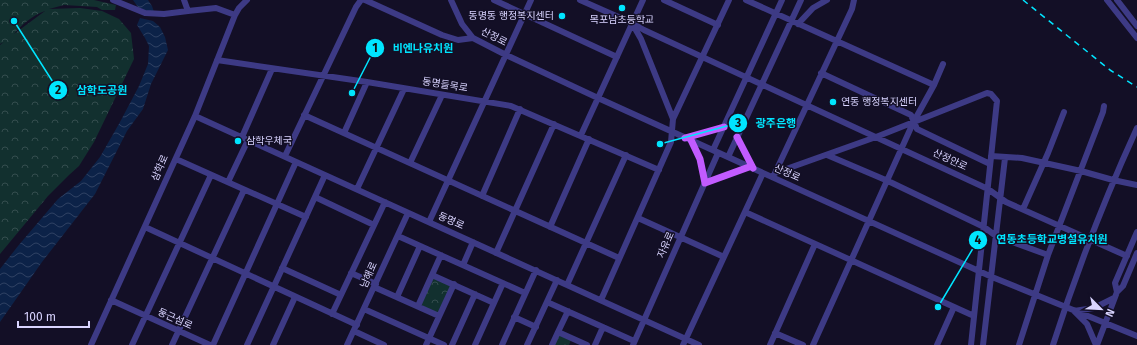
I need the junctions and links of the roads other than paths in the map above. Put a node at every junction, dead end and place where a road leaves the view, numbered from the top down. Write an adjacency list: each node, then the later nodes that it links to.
1 (184, 0): 20 (street)
2 (247, 0): 22 (street, 삼학로)
3 (361, 0): 38 (street)
4 (365, 0): 28 (street)
5 (451, 0): 28 (street, 산정로)
6 (494, 0): 23 (street)
7 (531, 0): 23 (street)
8 (580, 0): 25 (street, 산정안로)
9 (643, 0): 25 (street)
10 (664, 0): 26 (street)
11 (729, 0): 26 (street)
12 (746, 0): 21 (street)
13 (782, 0): 21 (street, 자유로)
14 (801, 0): 24 (street)
15 (827, 0): 24 (street)
16 (854, 0): 30 (street)
17 (1107, 0): 29 (street)
18 (1117, 0): 27 (street)
19 (116, 1): 20 (street)
20 (188, 11): 22 (street)
21 (775, 14): 24 (street); 39 (street, 자유로)
22 (235, 15): 34 (street, 삼학로)
23 (524, 15): 31 (street); 32 (street)
24 (795, 22): 30 (street); 42 (street)
25 (632, 23): 32 (street); 33 (street, 산정안로); 53 (street)
26 (718, 25): 33 (street)
27 (1137, 26)
28 (473, 38): 31 (street, 산정로)
29 (1137, 38)
30 (837, 40): 37 (street); 41 (street)
31 (506, 55): 45 (street, 산정로); 46 (street)
32 (617, 57): 45 (street)
33 (702, 57): 39 (street, 산정안로); 53 (street)
34 (217, 60): 36 (street, 동명들목로); 52 (street, 삼학로)
35 (943, 64): 41 (street)
36 (272, 69): 38 (street, 동명들목로); 63 (street)
37 (821, 73): 47 (street); 54 (street)
38 (324, 76): 40 (street, 동명들목로); 51 (street)
39 (746, 78): 42 (street, 산정안로); 56 (street, 자유로)
40 (366, 82): 43 (street, 동명들목로); 59 (street)
41 (934, 85): 54 (street)
42 (762, 86): 47 (street, 산정안로); 61 (street)
43 (404, 89): 44 (street, 동명들목로); 66 (street)
44 (442, 95): 46 (street, 동명들목로); 77 (street)
45 (598, 98): 58 (street, 산정로); 60 (street)
46 (485, 102): 49 (street, 동명들목로); 87 (street)
47 (806, 106): 62 (street, 산정안로); 86 (street)
48 (1104, 106): 82 (street)
49 (520, 109): 55 (street, 동명들목로); 96 (street)
50 (1064, 112): 79 (street)
51 (304, 115): 59 (street); 71 (street)
52 (195, 116): 63 (street, 동명로); 75 (street, 삼학로)
53 (673, 119): 58 (street)
54 (913, 122): 62 (street); 67 (street); 72 (street); 78 (street)
55 (554, 124): 60 (street, 동명들목로); 102 (street)
56 (724, 127): 65 (main road); 68 (street, 자유로)
57 (1137, 128): 88 (street)
58 (672, 132): 65 (street, 산정로); 81 (street)
59 (344, 133): 66 (street)
60 (581, 135): 64 (street, 동명들목로)
61 (737, 137): 73 (street); 80 (main road)
62 (876, 137): 67 (street, 산정안로); 70 (street)
63 (245, 138): 71 (street, 동명로); 90 (street)
64 (589, 139): 69 (street, 동명들목로); 112 (street)
65 (688, 139): 68 (street, 산정로); 91 (main road)
66 (376, 148): 77 (street); 93 (street)
67 (902, 149): 89 (street); 94 (street, 산정안로)
68 (716, 151): 73 (street, 산정로); 91 (street, 자유로)
69 (626, 155): 81 (street, 동명들목로); 121 (street)
70 (827, 155): 86 (street); 89 (street)
71 (285, 156): 76 (street, 동명로)
72 (991, 156): 74 (street); 78 (street)
73 (728, 157): 80 (street, 산정로)
74 (1005, 158): 79 (street); 98 (street)
75 (176, 159): 84 (street); 111 (street, 삼학로)
76 (296, 162): 85 (street, 동명로); 100 (street)
77 (410, 163): 87 (street)
78 (990, 164): 94 (street)
79 (1044, 164): 82 (street); 101 (street)
80 (751, 168): 83 (street, 산정로); 91 (main road)
81 (659, 170): 106 (street)
82 (1080, 170): 88 (street); 110 (street)
83 (763, 173): 86 (street, 산정로); 104 (street)
84 (211, 175): 90 (street); 120 (street)
85 (325, 175): 93 (street, 동명로); 97 (street)
86 (774, 175): 107 (street, 산정로)
87 (448, 180): 96 (street); 108 (street)
88 (1113, 180): 92 (street); 118 (street)
89 (888, 181): 107 (street); 113 (street)
90 (228, 182): 95 (street)
91 (705, 183): 117 (street, 자유로)
92 (1137, 185)
93 (357, 189): 99 (street, 동명로)
94 (988, 189): 98 (street, 산정안로); 113 (street)
95 (244, 190): 100 (street); 130 (street)
96 (482, 196): 102 (street)
97 (314, 197): 105 (street); 109 (street)
98 (1000, 198): 101 (street, 산정안로); 116 (street)
99 (385, 202): 103 (street, 동명로); 109 (street)
100 (277, 204): 105 (street); 138 (street)
101 (1023, 209): 110 (street, 산정안로)
102 (515, 211): 112 (street); 124 (street)
103 (408, 212): 108 (street, 동명로); 115 (street, 남해로)
104 (745, 212): 122 (street); 129 (street)
105 (306, 217): 134 (street)
106 (638, 218): 117 (street); 131 (street)
107 (869, 221): 132 (street); 136 (street, 산정로)
108 (429, 222): 119 (street, 동명로)
109 (374, 225): 137 (street)
110 (1060, 225): 118 (street, 산정안로); 127 (street)
111 (145, 227): 120 (street); 155 (street, 삼학로)
112 (550, 227): 121 (street)
113 (984, 227): 116 (street); 136 (street)
114 (1137, 232): 128 (street)
115 (398, 236): 123 (street); 144 (street, 남해로)
116 (996, 236): 127 (street); 140 (street)
117 (681, 237): 129 (street); 170 (street, 자유로)
118 (1089, 238): 128 (street, 산정안로); 161 (street)
119 (473, 242): 124 (street, 동명로); 133 (street)
120 (179, 243): 130 (street); 166 (street)
121 (586, 243): 131 (street); 145 (street)
122 (815, 244): 132 (street); 178 (street)
123 (420, 246): 126 (street); 153 (street)
124 (496, 253): 135 (street, 동명로)
125 (1137, 253): 147 (street)
126 (441, 255): 133 (street); 139 (street)
127 (1048, 255): 151 (street)
128 (1127, 256): 147 (street)
129 (724, 257): 182 (street)
130 (212, 258): 138 (street); 175 (street)
131 (619, 258): 156 (street)
132 (852, 260): 160 (street); 206 (street)
133 (462, 265): 142 (street)
134 (282, 268): 146 (street); 150 (street)
135 (536, 270): 141 (street, 동명로); 148 (street)
136 (980, 271): 140 (street, 산정로); 168 (street)
137 (351, 273): 144 (street); 150 (street)
138 (245, 274): 146 (street); 189 (street)
139 (432, 275): 143 (street); 159 (street)
140 (992, 277): 151 (street, 산정로); 209 (street)
141 (557, 280): 145 (street, 동명로); 157 (street)
142 (503, 283): 148 (street); 158 (street)
143 (454, 284): 149 (street); 167 (street)
144 (375, 285): 153 (street); 162 (street, 남해로)
145 (567, 285): 156 (street, 동명로)
146 (274, 286): 152 (street); 190 (street)
147 (1117, 292): 154 (street)
148 (525, 293): 169 (street)
149 (475, 294): 158 (street); 196 (street)
150 (341, 295): 165 (street)
151 (1034, 295): 161 (street, 산정로); 210 (street)
152 (295, 296): 165 (street); 191 (street)
153 (397, 297): 159 (street)
154 (1114, 298): 164 (street); 171 (street)
155 (111, 300): 166 (street, 둥근섬로); 185 (street, 삼학로)
156 (601, 300): 170 (street, 동명로)
157 (547, 302): 163 (street); 173 (street)
158 (494, 303): 197 (street)
159 (418, 306): 167 (street)
160 (954, 307): 168 (street); 207 (street)
161 (1065, 308): 164 (street, 산정로); 211 (street)
162 (364, 309): 172 (street, 남해로); 180 (street)
163 (568, 311): 174 (street); 177 (street)
164 (1074, 311): 171 (street, 산정로); 212 (street)
165 (332, 314): 172 (street)
166 (145, 316): 175 (street, 둥근섬로); 186 (street)
167 (439, 316): 180 (street)
168 (974, 316): 208 (street)
169 (514, 317): 173 (street); 198 (street)
170 (644, 320): 182 (street, 동명로); 184 (street, 자유로)
171 (1105, 324): 179 (street, 산정로); 212 (street)
172 (356, 325): 176 (street, 남해로)
173 (536, 327): 199 (street)
174 (603, 327): 184 (street); 202 (street)
175 (179, 331): 187 (street); 188 (street, 둥근섬로)
176 (354, 331): 183 (street); 192 (street, 남해로)
177 (558, 332): 181 (street); 200 (street)
178 (775, 333): 204 (street); 205 (street)
179 (1137, 336)
180 (429, 338): 194 (street); 195 (street)
181 (573, 342): 201 (street)
182 (685, 342): 203 (street, 동명로)
183 (375, 343): 193 (street)
184 (633, 343)
185 (91, 345)
186 (132, 345)
187 (172, 345)
188 (210, 345)
189 (213, 345)
190 (247, 345)
191 (273, 345)
192 (347, 345)
193 (384, 345)
194 (426, 345)
195 (444, 345)
196 (452, 345)
197 (475, 345)
198 (502, 345)
199 (527, 345)
200 (552, 345)
201 (587, 345)
202 (595, 345)
203 (700, 345)
204 (770, 345)
205 (803, 345)
206 (813, 345)
207 (937, 345)
208 (971, 345)
209 (983, 345)
210 (1019, 345)
211 (1053, 345)
212 (1096, 345)

